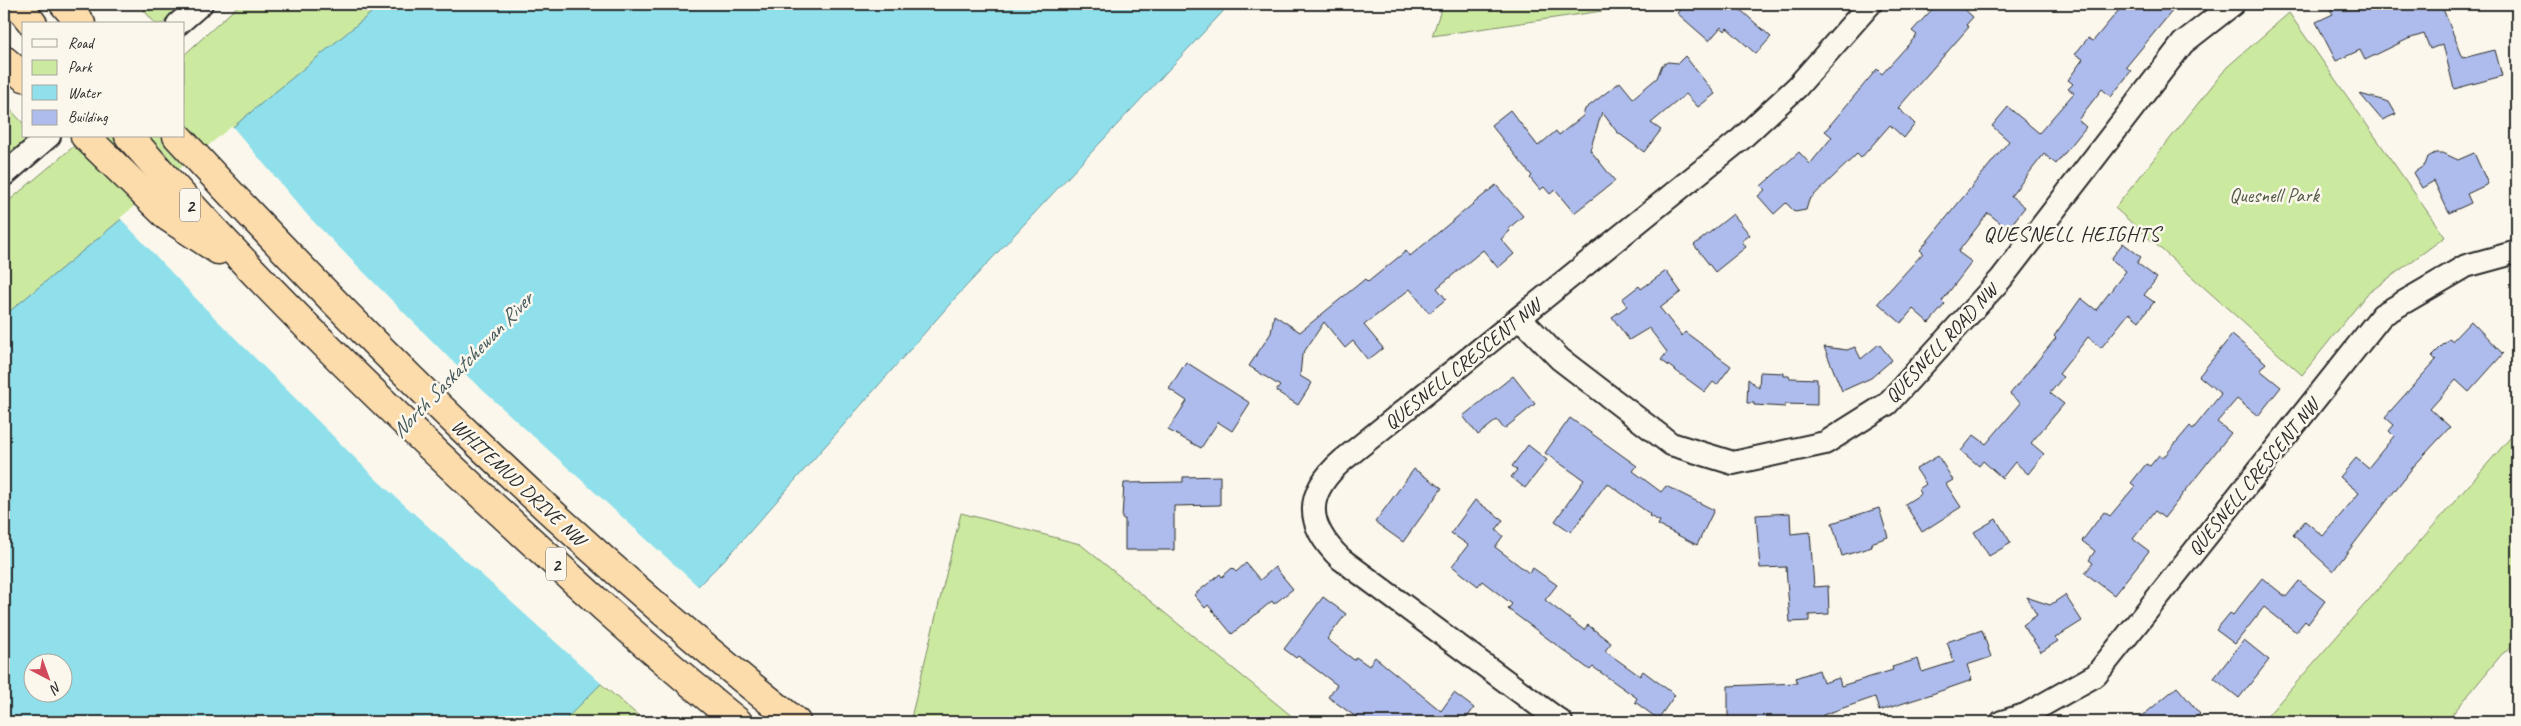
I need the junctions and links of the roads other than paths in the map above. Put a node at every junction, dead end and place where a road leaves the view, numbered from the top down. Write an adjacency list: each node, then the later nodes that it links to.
1 (17, 4): 6 (highway)
2 (64, 4): 7 (highway)
3 (201, 4): 8 (street)
4 (1870, 4): 16 (street, QUESNELL CRESCENT NW)
5 (2233, 4): 16 (street, QUESNELL ROAD NW)
6 (31, 22)
7 (79, 22)
8 (180, 22)
9 (47, 138): 13 (street)
10 (87, 138): 15 (highway)
11 (131, 138): 15 (highway, WHITEMUD DRIVE NW / 2)
12 (179, 138): 18 (highway, WHITEMUD DRIVE NW / 2)
13 (4, 175)
14 (2517, 252): 20 (street, QUESNELL CRESCENT NW)
15 (252, 272): 17 (highway, WHITEMUD DRIVE NW / 2)
16 (1520, 318): 19 (street, QUESNELL CRESCENT NW)
17 (738, 722)
18 (796, 722)
19 (1561, 722)
20 (2002, 722)

